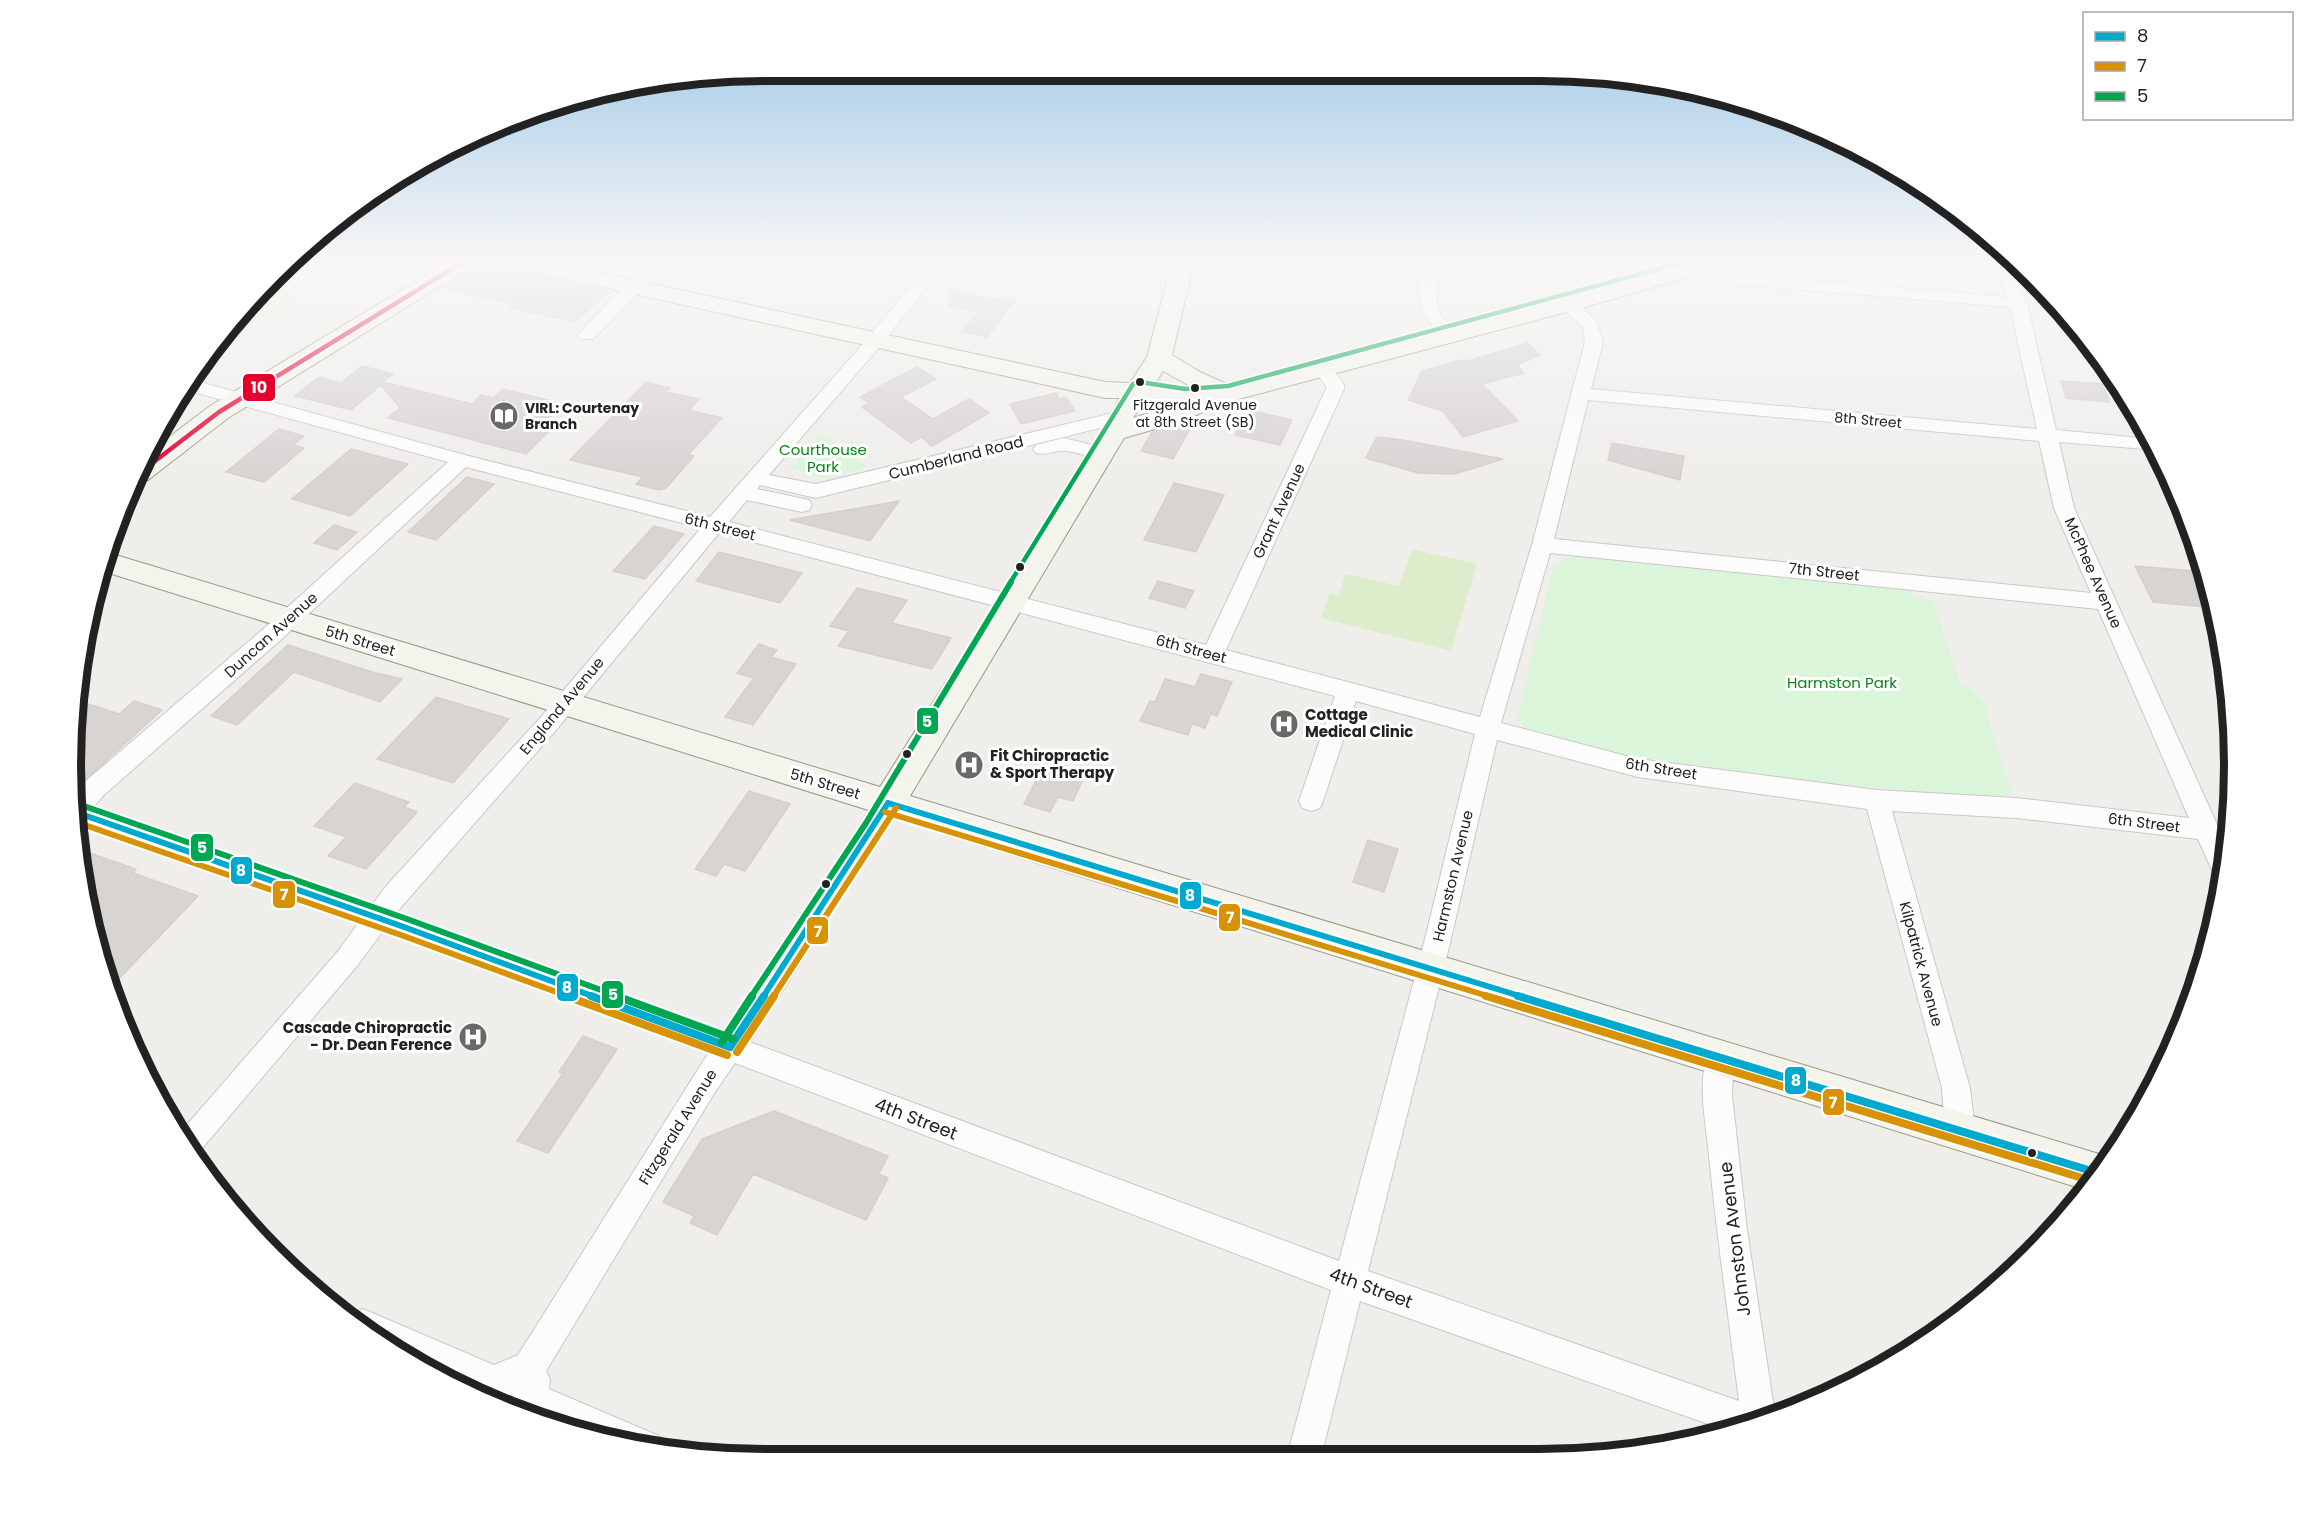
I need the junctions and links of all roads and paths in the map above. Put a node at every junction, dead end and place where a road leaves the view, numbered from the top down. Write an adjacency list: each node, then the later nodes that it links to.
1 (346, 333): 15 (street)
2 (880, 333): 21 (street, England Avenue)
3 (882, 333): 12 (street)
4 (1165, 333): 9 (street, Fitzgerald Avenue)
5 (1457, 333): 8 (street, Cumberland Road)
6 (1593, 333): 13 (street, Harmston Avenue)
7 (2025, 333): 17 (street, McPhee Avenue)
8 (1451, 335): 10 (street, Cumberland Road)
9 (1159, 357): 12 (street, Fitzgerald Avenue); 14 (street)
10 (1322, 369): 14 (street, Cumberland Road); 28 (street, Grant Avenue)
11 (195, 387): 15 (street, 6th Street)
12 (1139, 391): 14 (street); 16 (street, Fitzgerald Avenue)
13 (1580, 394): 17 (street, 8th Street); 23 (street, Harmston Avenue)
14 (1221, 397): 16 (street, Cumberland Road)
15 (238, 399): 19 (street, 6th Street); 20 (street)
16 (1113, 434): 21 (street, Cumberland Road); 21 (street, Cumberland Road); 25 (street, Fitzgerald Avenue)
17 (2047, 436): 18 (street, 8th Street); 26 (street, McPhee Avenue)
18 (2144, 445)
19 (462, 460): 22 (street, 6th Street); 27 (street, Duncan Avenue)
20 (151, 464)
21 (749, 486): 22 (street, England Avenue)
22 (714, 525): 25 (street, 6th Street); 30 (street, England Avenue)
23 (1542, 545): 26 (street, 7th Street); 31 (street, Harmston Avenue)
24 (111, 564): 27 (street, 5th Street)
25 (1011, 600): 28 (street, 6th Street); 35 (street, Fitzgerald Avenue)
26 (2106, 602): 37 (street, McPhee Avenue)
27 (289, 620): 30 (street, 5th Street); 34 (street, Duncan Avenue)
28 (1212, 656): 29 (street, 6th Street)
29 (1348, 690): 31 (street, 6th Street); 33 (street)
30 (564, 704): 35 (street, 5th Street); 39 (street, England Avenue)
31 (1488, 728): 32 (street, 6th Street); 40 (street, Harmston Avenue)
32 (1877, 800): 37 (street, 6th Street); 43 (street, Kilpatrick Avenue)
33 (1311, 801)
34 (82, 803)
35 (888, 803): 40 (street, 5th Street); 41 (street, Fitzgerald Avenue)
36 (83, 815): 39 (street, 4th Street)
37 (2207, 830): 38 (street, McPhee Avenue)
38 (2218, 855)
39 (378, 918): 41 (street, 4th Street); 44 (street, England Avenue)
40 (1430, 968): 42 (street, 5th Street); 46 (street, Harmston Avenue)
41 (730, 1047): 46 (street, 4th Street); 48 (street, Fitzgerald Avenue)
42 (1720, 1057): 43 (street, 5th Street); 49 (street, Johnston Avenue)
43 (1960, 1130): 45 (street, 5th Street)
44 (193, 1140)
45 (2090, 1171)
46 (1350, 1281): 50 (street, 4th Street); 52 (street, Harmston Avenue)
47 (391, 1338): 48 (street)
48 (513, 1393): 51 (street)
49 (1758, 1414)
50 (1741, 1419)
51 (600, 1429)
52 (1306, 1449)

